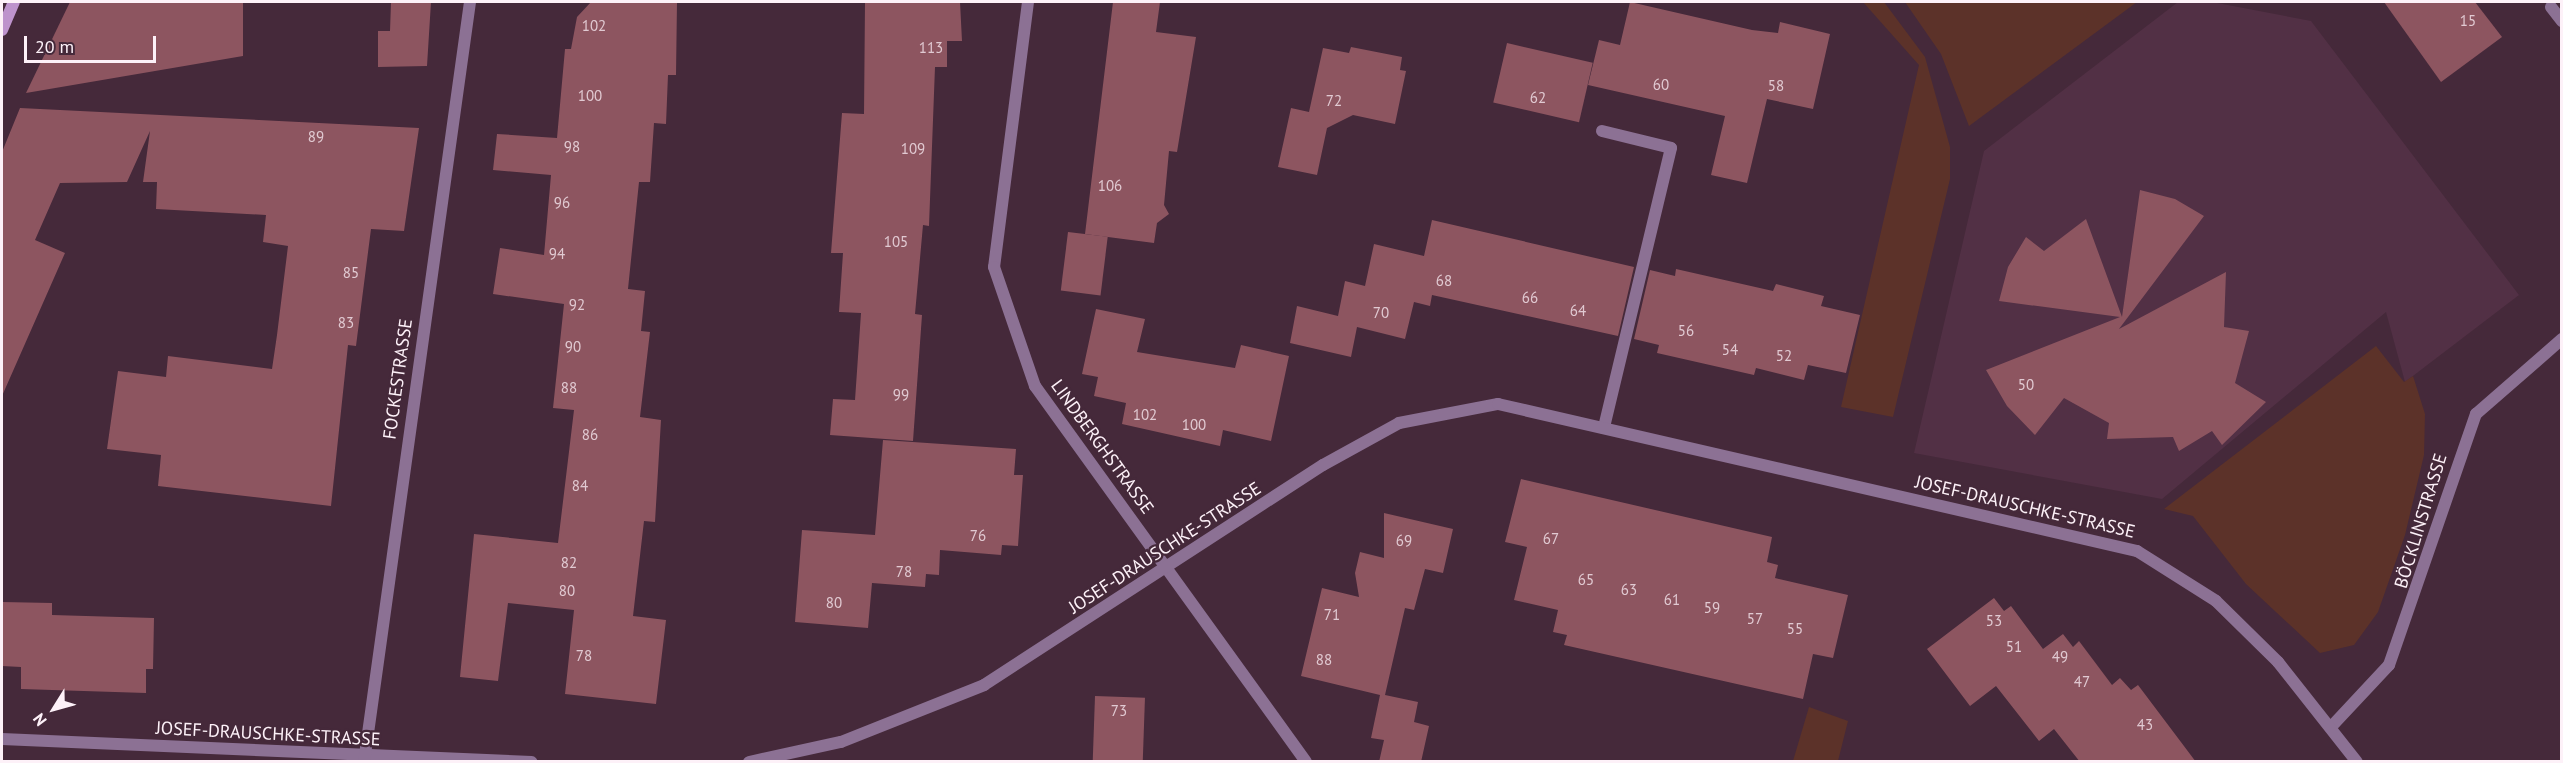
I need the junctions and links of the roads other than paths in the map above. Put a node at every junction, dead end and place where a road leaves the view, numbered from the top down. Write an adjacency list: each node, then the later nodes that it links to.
1 (14, 2): 6 (street)
2 (470, 2): 13 (street, FOCKESTRASSE)
3 (1028, 2): 10 (street, LINDBERGHSTRASSE)
4 (2551, 7): 5 (street)
5 (2562, 21)
6 (2, 30)
7 (1602, 131): 9 (street)
8 (2562, 339): 11 (street, BÖCKLINSTRASSE)
9 (1604, 429): 10 (street, JOSEF-DRAUSCHKE-STRASSE); 11 (street, JOSEF-DRAUSCHKE-STRASSE)
10 (1168, 570): 15 (street, JOSEF-DRAUSCHKE-STRASSE); 16 (street, LINDBERGHSTRASSE)
11 (2331, 727): 17 (street, JOSEF-DRAUSCHKE-STRASSE)
12 (2, 739): 13 (street, JOSEF-DRAUSCHKE-STRASSE)
13 (364, 759): 14 (street, JOSEF-DRAUSCHKE-STRASSE)
14 (532, 762)
15 (749, 762)
16 (1306, 762)
17 (2357, 762)

